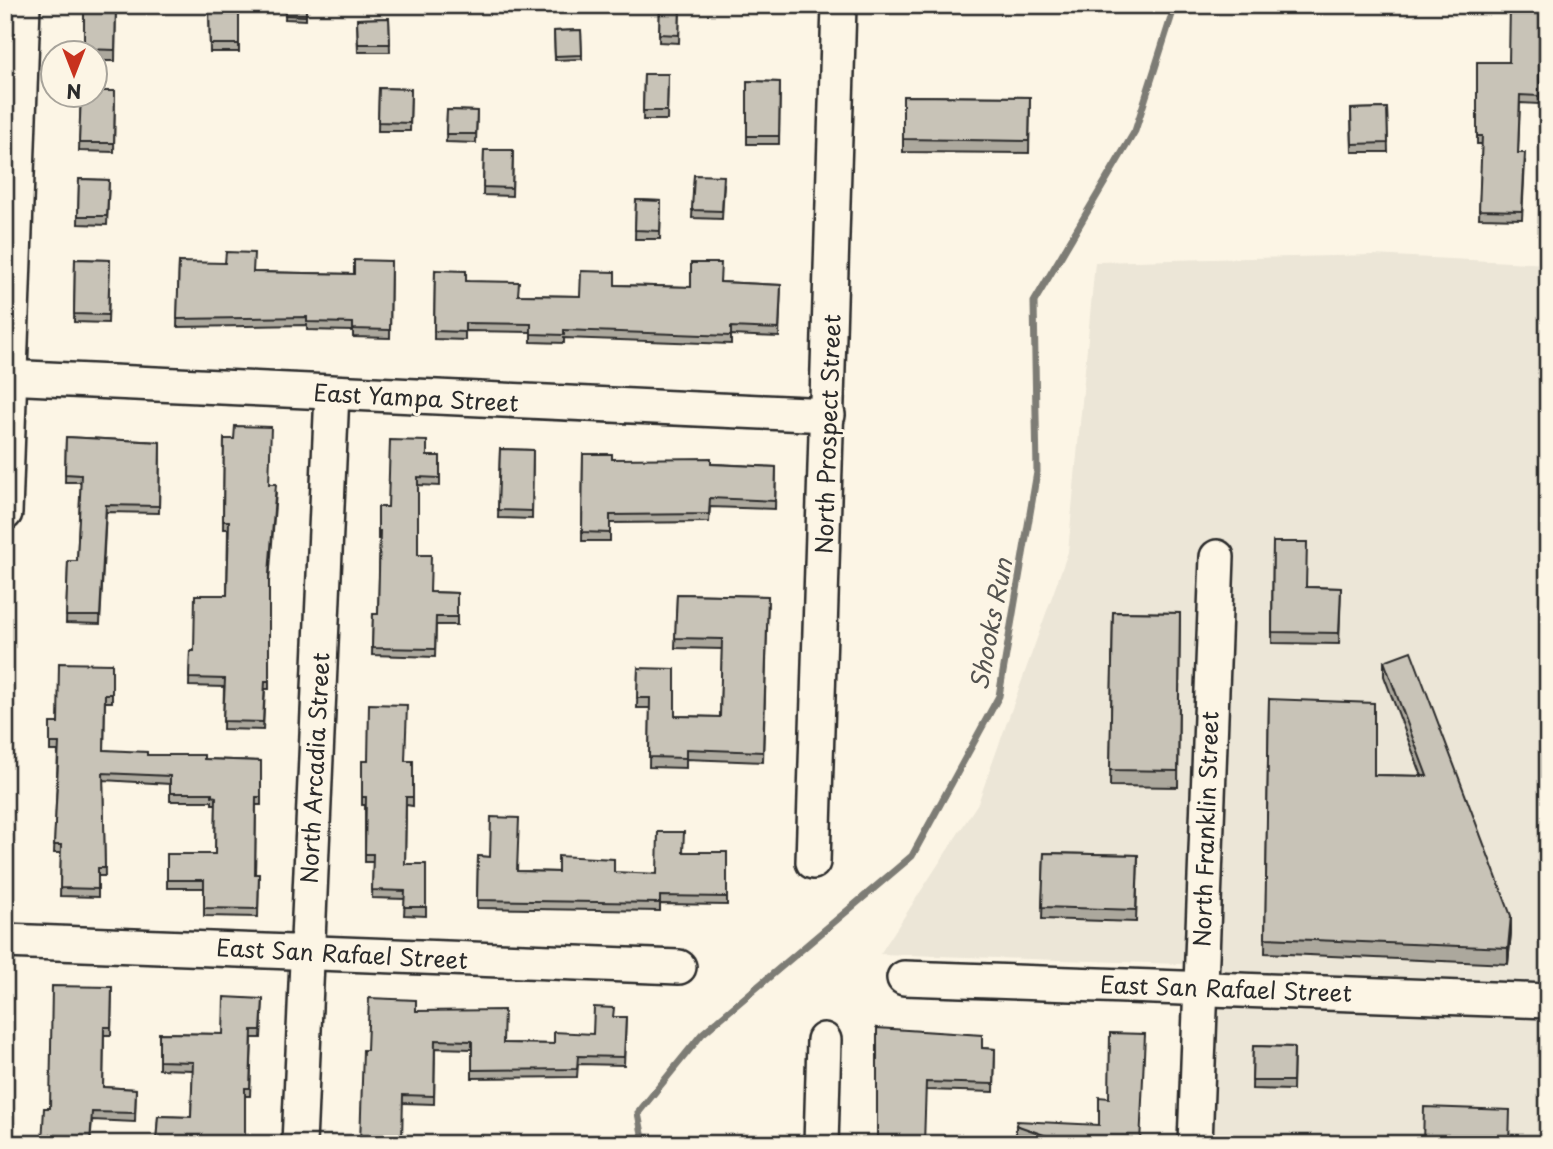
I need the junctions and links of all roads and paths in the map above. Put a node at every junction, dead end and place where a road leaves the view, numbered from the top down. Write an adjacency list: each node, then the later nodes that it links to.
1 (23, 5): 3 (street)
2 (839, 5): 5 (street, North Prospect Street)
3 (8, 377): 4 (street, East Yampa Street); 6 (street)
4 (332, 393): 5 (street, East Yampa Street); 10 (street, North Arcadia Street)
5 (828, 415): 8 (street, North Prospect Street)
6 (5, 513)
7 (1217, 556): 13 (street, North Franklin Street)
8 (813, 862)
9 (5, 941): 10 (street, East San Rafael Street)
10 (305, 952): 11 (street, East San Rafael Street); 16 (street, North Arcadia Street)
11 (680, 967)
12 (904, 978): 13 (street, East San Rafael Street)
13 (1199, 986): 14 (street, East San Rafael Street); 18 (street, North Franklin Street)
14 (1548, 1001)
15 (824, 1040): 17 (street)
16 (299, 1144)
17 (821, 1144)
18 (1195, 1144)

